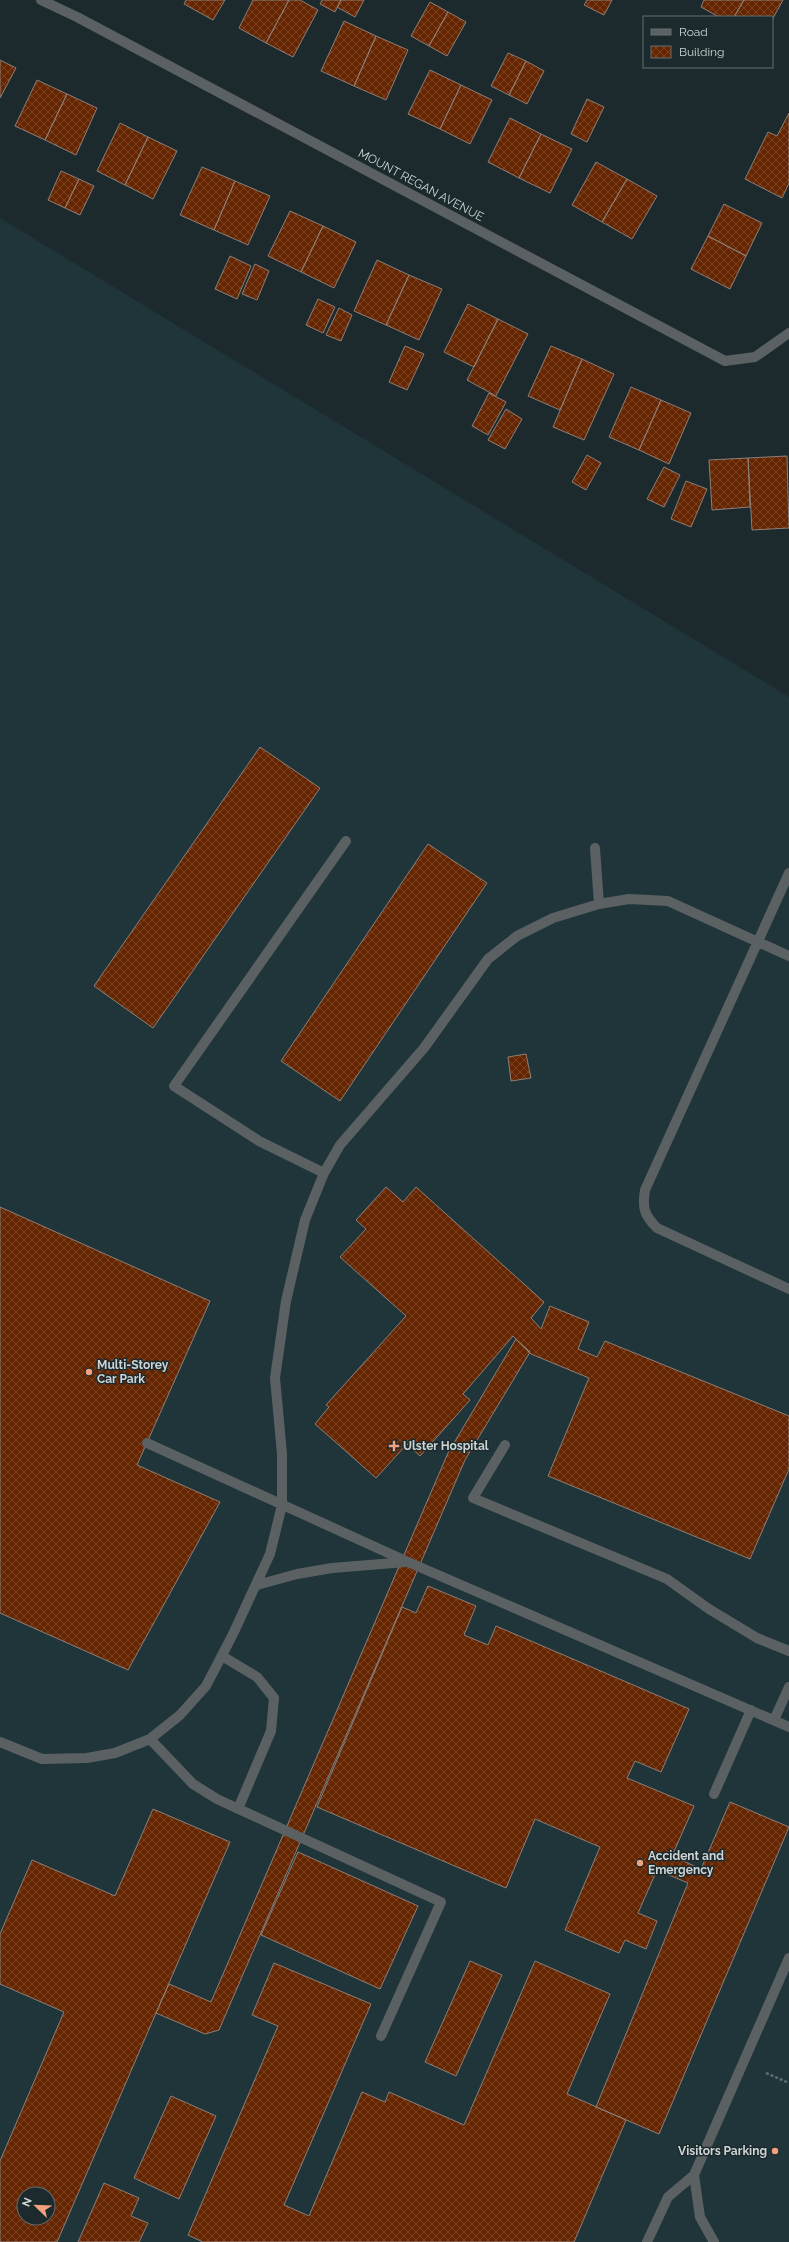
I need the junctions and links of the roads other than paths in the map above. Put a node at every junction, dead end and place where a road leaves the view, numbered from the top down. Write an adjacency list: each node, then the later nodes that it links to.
1 (42, 0): 2 (street, MOUNT REGAN AVENUE)
2 (789, 333)
3 (346, 841): 9 (street)
4 (595, 848): 6 (street)
5 (789, 873): 7 (street)
6 (599, 904): 7 (street); 9 (street)
7 (757, 942): 8 (street); 10 (street)
8 (789, 956)
9 (324, 1173): 13 (street)
10 (789, 1289)
11 (147, 1443): 13 (street)
12 (505, 1445): 16 (street)
13 (282, 1505): 14 (street); 15 (street)
14 (408, 1562): 15 (street); 19 (street)
15 (256, 1585): 17 (street)
16 (789, 1651)
17 (222, 1656): 22 (street); 25 (street)
18 (789, 1687): 20 (street)
19 (751, 1710): 20 (street); 24 (street)
20 (774, 1720): 21 (street)
21 (789, 1727)
22 (150, 1739): 23 (street); 25 (street)
23 (0, 1742)
24 (714, 1794)
25 (238, 1809): 27 (street)
26 (789, 1958): 28 (street)
27 (381, 2036)
28 (694, 2175): 29 (street); 30 (street)
29 (647, 2242)
30 (714, 2242)

